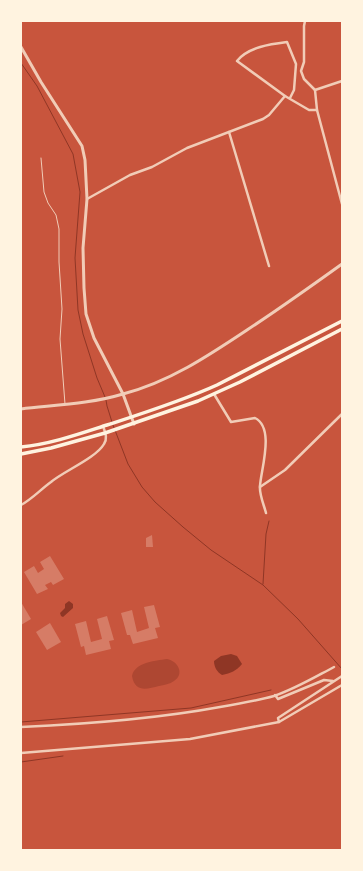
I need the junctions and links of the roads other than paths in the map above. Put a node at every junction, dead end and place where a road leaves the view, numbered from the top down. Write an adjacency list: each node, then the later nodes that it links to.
1 (306, 21): 4 (street)
2 (21, 47): 10 (street)
3 (342, 81): 4 (street)
4 (315, 90): 7 (street)
5 (285, 96): 6 (street); 6 (street); 8 (street)
6 (290, 98): 7 (street)
7 (317, 110): 11 (street)
8 (229, 132): 10 (street); 13 (street)
9 (41, 158): 18 (lane)
10 (87, 199): 16 (street)
11 (342, 204)
12 (342, 264): 16 (street)
13 (269, 266)
14 (342, 321): 21 (main road)
15 (342, 329): 17 (main road)
16 (123, 394): 18 (street); 21 (street)
17 (214, 394): 22 (main road); 27 (street)
18 (65, 404): 19 (street)
19 (21, 408)
20 (342, 414): 27 (street)
21 (131, 417): 22 (street); 23 (main road)
22 (134, 424): 24 (main road)
23 (105, 426): 24 (street); 25 (main road)
24 (107, 432): 26 (main road); 28 (street)
25 (21, 447)
26 (21, 454)
27 (260, 488): 29 (street)
28 (21, 505)
29 (266, 513)
30 (334, 667): 34 (street)
31 (342, 676): 32 (street)
32 (334, 681): 34 (street); 35 (street)
33 (342, 685): 35 (street)
34 (275, 695): 36 (street)
35 (279, 722): 37 (street)
36 (21, 728)
37 (21, 753)

